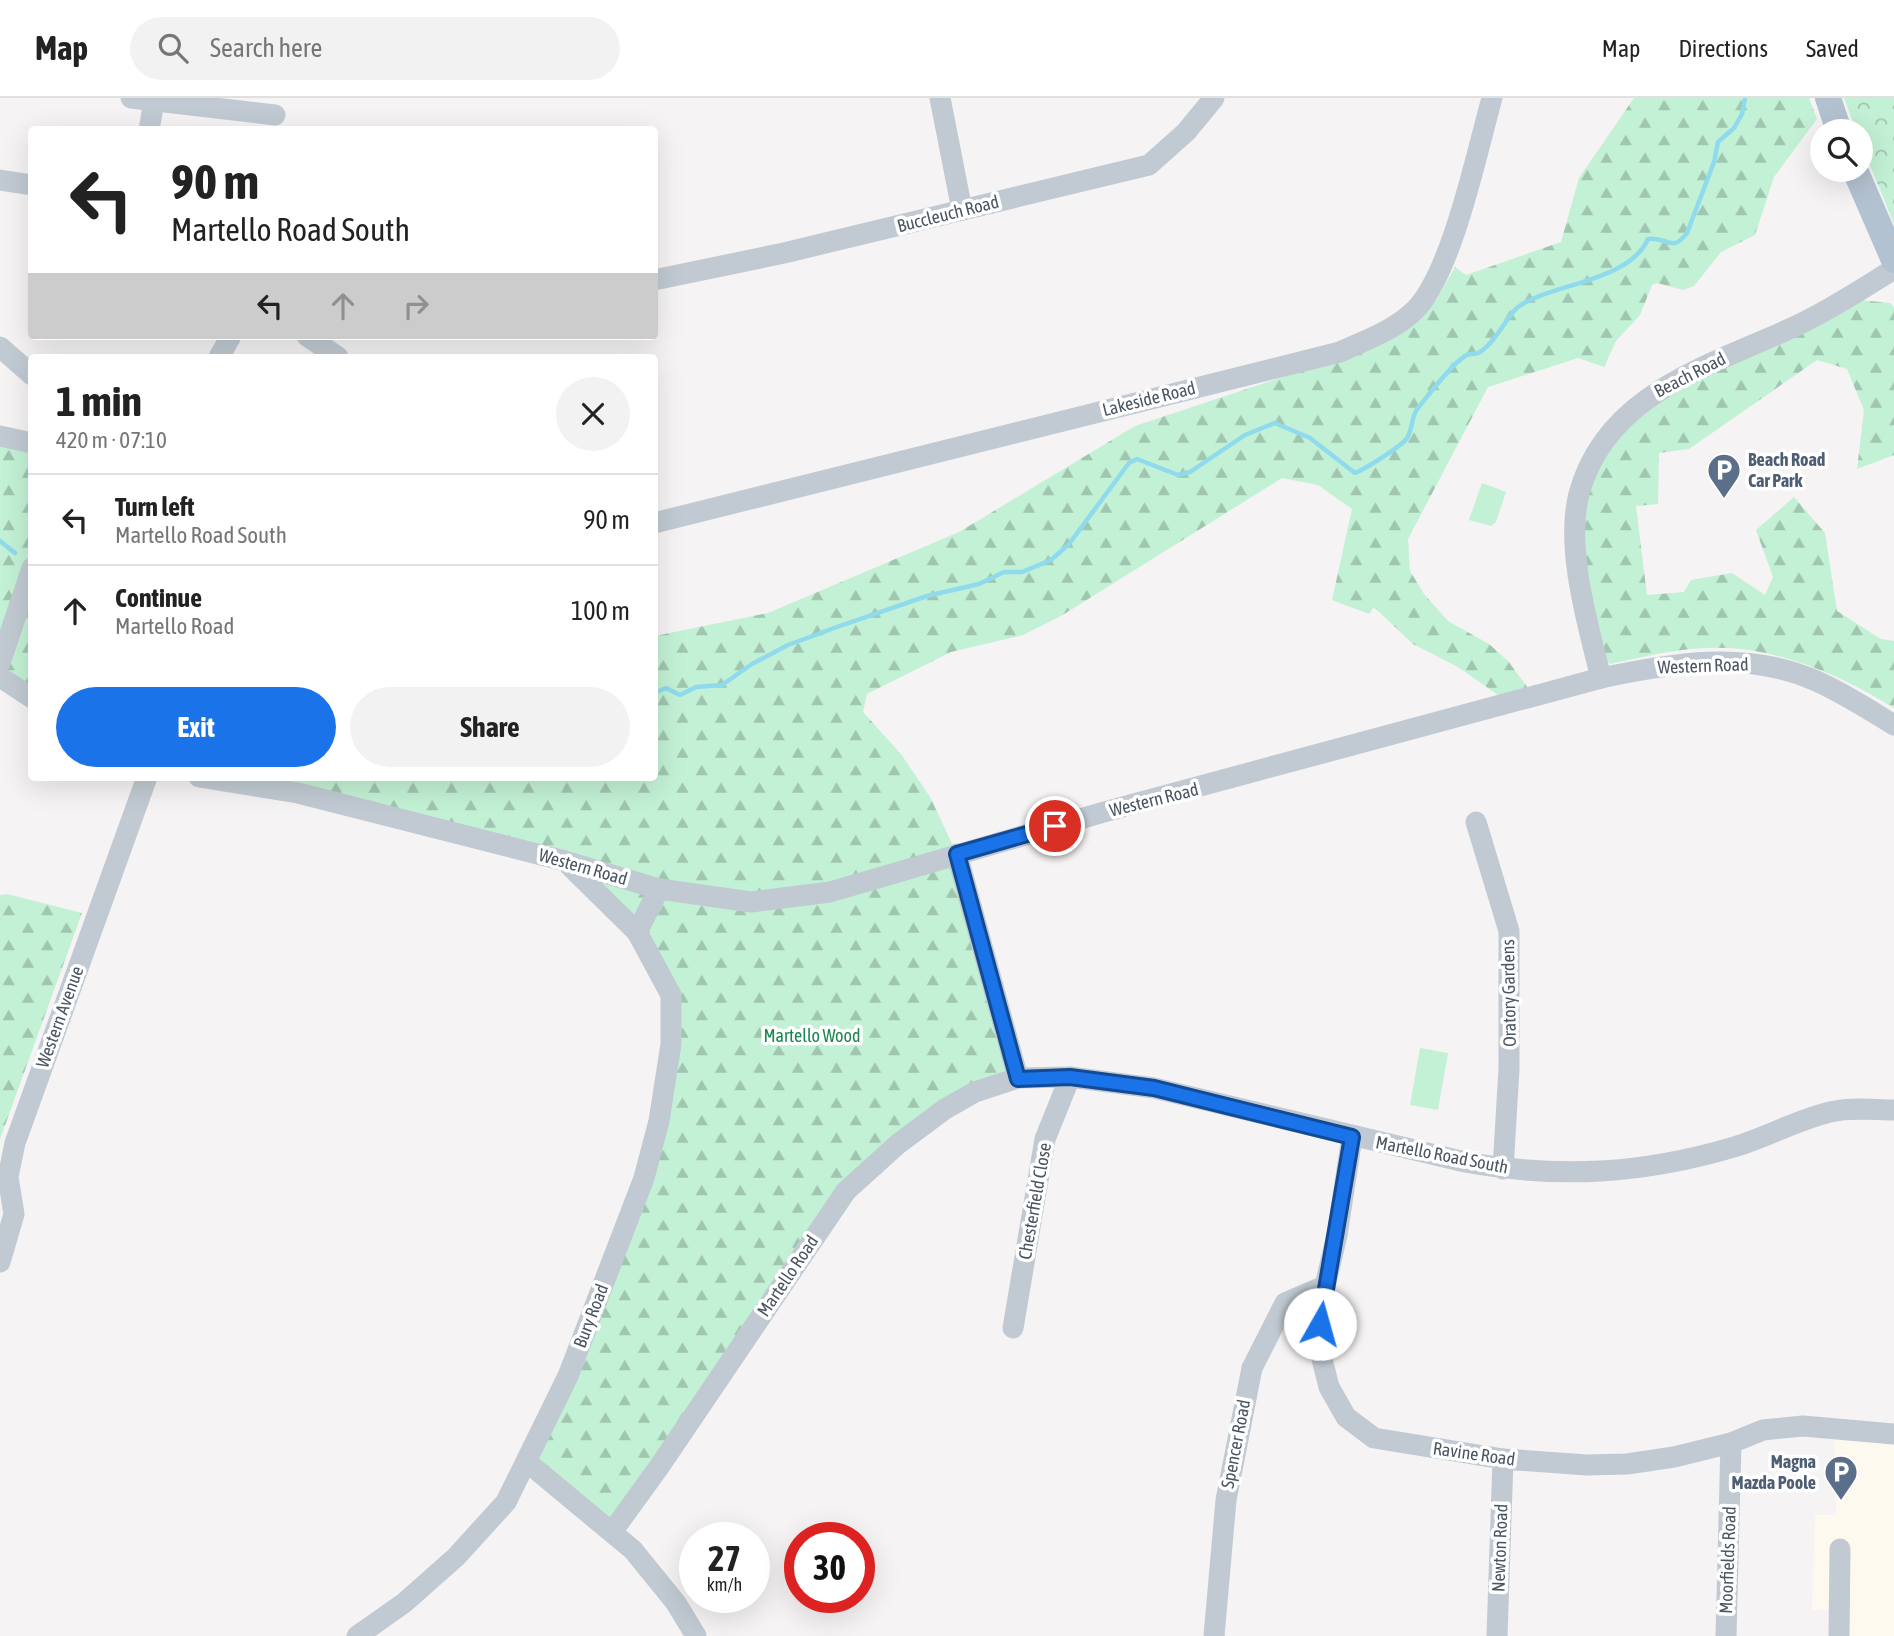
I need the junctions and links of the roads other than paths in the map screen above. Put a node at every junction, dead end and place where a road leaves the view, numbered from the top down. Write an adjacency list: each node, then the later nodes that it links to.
1 (131, 98): 6 (street)
2 (940, 98): 13 (street)
3 (1214, 98): 13 (street, Buccleuch Road)
4 (1492, 98): 23 (street, Lakeside Road)
5 (1828, 98): 8 (main road)
6 (154, 101): 7 (street); 9 (street)
7 (276, 114)
8 (1835, 119)
9 (150, 126)
10 (0, 180): 12 (street)
11 (1860, 182): 14 (main road)
12 (28, 184)
13 (962, 210): 16 (street, Buccleuch Road)
14 (1894, 260)
15 (1894, 269): 27 (street, Beach Road)
16 (658, 279)
17 (313, 340): 19 (street)
18 (0, 347): 20 (street)
19 (334, 354)
20 (28, 372)
21 (0, 436): 22 (street)
22 (28, 442)
23 (658, 522)
24 (28, 580): 25 (street)
25 (0, 663)
26 (0, 677): 28 (street)
27 (1601, 678): 29 (street, Western Road); 33 (street, Western Road)
28 (28, 695)
29 (1894, 725)
30 (146, 781): 43 (street, Western Avenue)
31 (224, 781): 34 (street, Western Road)
32 (1476, 822): 42 (street, Oratory Gardens)
33 (957, 854): 35 (street, Western Road); 38 (street)
34 (565, 861): 35 (street, Western Road); 36 (street, Bury Road)
35 (659, 889): 36 (street)
36 (637, 932): 49 (street, Bury Road)
37 (1070, 1077): 38 (street, Martello Road); 39 (street, Martello Road); 45 (street, Chesterfield Close)
38 (1018, 1079): 50 (street, Martello Road)
39 (1154, 1088): 41 (street, Martello Road South)
40 (1894, 1110): 42 (street, Martello Road South)
41 (1352, 1137): 42 (street, Martello Road South); 44 (street, Ravine Road)
42 (1503, 1169)
43 (0, 1262)
44 (1325, 1286): 48 (street, Ravine Road); 54 (street, Spencer Road)
45 (1013, 1328)
46 (1894, 1434): 47 (street, Ravine Road)
47 (1731, 1443): 48 (street, Ravine Road); 56 (street, Moorfields Road)
48 (1503, 1459): 55 (street, Newton Road)
49 (527, 1462): 50 (street); 52 (street, Bury Road)
50 (612, 1532): 53 (street)
51 (1840, 1549): 57 (street)
52 (357, 1636)
53 (696, 1636)
54 (1214, 1636)
55 (1497, 1636)
56 (1726, 1636)
57 (1839, 1636)

